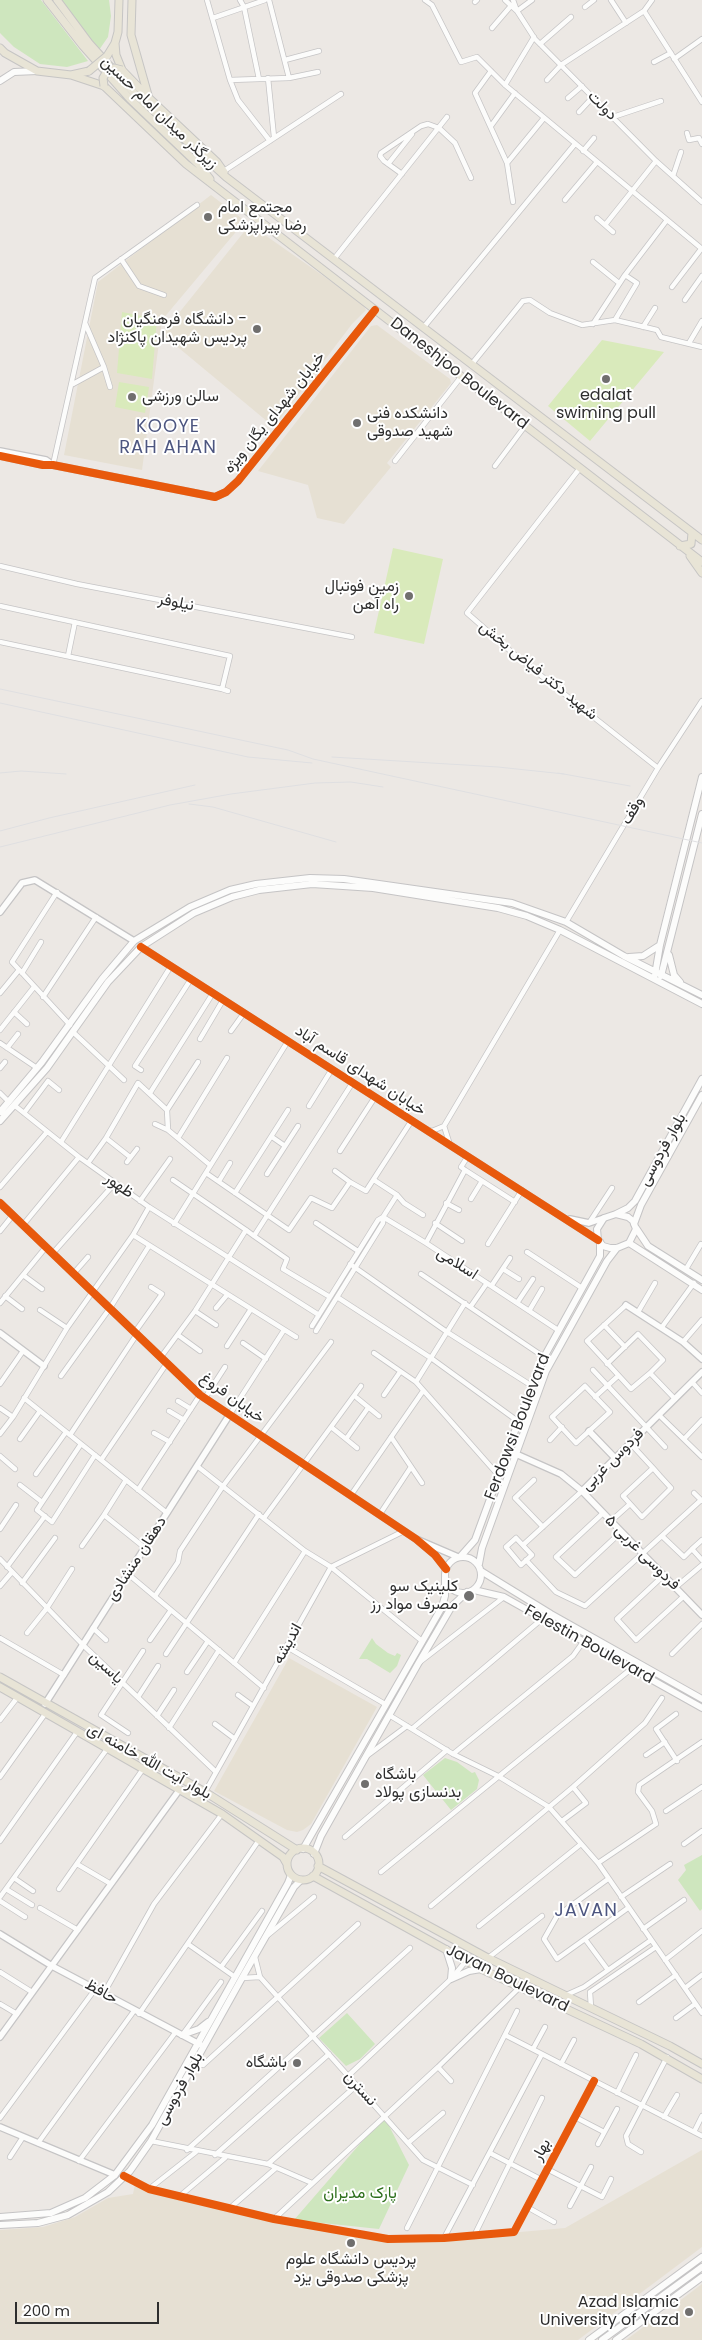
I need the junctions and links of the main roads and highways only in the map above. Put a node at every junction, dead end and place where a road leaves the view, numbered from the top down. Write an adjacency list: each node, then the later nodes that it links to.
1 (47, 0): 14 (main road, زیرگذر میدان امام حسین)
2 (57, 0): 13 (main road, زیرگذر میدان امام حسین)
3 (119, 0): 5 (main road)
4 (132, 0): 12 (main road)
5 (115, 43): 7 (main road); 9 (main road, bridge)
6 (2, 51): 8 (main road)
7 (122, 70): 11 (main road, bridge); 12 (main road)
8 (36, 71): 9 (main road); 10 (main road)
9 (71, 75): 11 (main road)
10 (0, 81)
11 (104, 86): 14 (main road, Daneshjoo Boulevard)
12 (149, 98): 13 (main road)
13 (225, 174): 15 (main road, Daneshjoo Boulevard)
14 (217, 188): 17 (main road, Daneshjoo Boulevard)
15 (692, 533): 16 (main road, Daneshjoo Boulevard); 17 (main road)
16 (702, 540)
17 (683, 548): 18 (main road, Daneshjoo Boulevard); 19 (main road)
18 (702, 562)
19 (702, 573)
20 (702, 777): 23 (main road)
21 (702, 814): 25 (main road)
22 (134, 941): 24 (main road); 26 (main road); 35 (main road)
23 (660, 945): 26 (main road); 27 (main road)
24 (141, 946): 26 (main road); 35 (main road)
25 (668, 948): 28 (main road); 30 (main road)
26 (622, 959): 27 (main road); 29 (main road)
27 (654, 971): 28 (main road); 29 (main road)
28 (662, 975): 29 (main road); 30 (main road)
29 (656, 980): 32 (main road)
30 (683, 985): 31 (main road)
31 (702, 995)
32 (702, 1004)
33 (702, 1079): 38 (main road, بلوار فردوسی)
34 (702, 1095): 39 (main road, بلوار فردوسی)
35 (11, 1103): 36 (main road); 37 (main road)
36 (0, 1112)
37 (0, 1121)
38 (616, 1214): 39 (main road); 40 (main road)
39 (635, 1224): 41 (main road); 43 (main road)
40 (599, 1241): 42 (main road); 45 (main road, Ferdowsi Boulevard)
41 (629, 1243): 42 (main road); 44 (main road)
42 (617, 1248): 46 (main road, Ferdowsi Boulevard)
43 (702, 1280)
44 (702, 1290)
45 (475, 1540): 46 (main road); 47 (main road, Ferdowsi Boulevard)
46 (484, 1544): 48 (main road, Ferdowsi Boulevard)
47 (459, 1557): 48 (main road); 49 (main road)
48 (480, 1568): 50 (main road, Felestin Boulevard); 51 (main road)
49 (445, 1577): 51 (main road); 53 (main road)
50 (495, 1581): 52 (main road); 57 (main road, Felestin Boulevard)
51 (470, 1591): 52 (main road, Felestin Boulevard); 54 (main road)
52 (492, 1593): 58 (main road, Felestin Boulevard)
53 (445, 1596): 54 (main road); 61 (main road)
54 (456, 1602): 62 (main road)
55 (0, 1677): 59 (main road, بلوار آیت الله خامنه ای)
56 (0, 1688): 60 (main road, بلوار آیت الله خامنه ای)
57 (702, 1699)
58 (702, 1708)
59 (280, 1840): 60 (main road); 61 (main road, بلوار آیت الله خامنه ای)
60 (272, 1849): 63 (main road, بلوار آیت الله خامنه ای)
61 (300, 1849): 62 (main road); 63 (main road)
62 (314, 1854): 64 (main road)
63 (287, 1864): 66 (main road)
64 (318, 1866): 65 (main road, Javan Boulevard); 67 (main road)
65 (327, 1871): 69 (main road); 71 (main road, Javan Boulevard)
66 (291, 1875): 68 (main road); 74 (main road, بلوار فردوسی)
67 (313, 1876): 68 (main road); 69 (main road, Javan Boulevard)
68 (302, 1880): 74 (main road, بلوار فردوسی)
69 (322, 1881): 70 (main road, Javan Boulevard)
70 (446, 1949): 72 (main road, Javan Boulevard); 73 (main road)
71 (472, 1949): 72 (main road); 78 (main road, Javan Boulevard)
72 (466, 1961): 73 (main road, Javan Boulevard)
73 (481, 1969): 79 (main road, Javan Boulevard)
74 (238, 1978): 75 (main road, بلوار فردوسی); 77 (main road, بلوار فردوسی)
75 (213, 2018): 76 (main road); 77 (main road, بلوار فردوسی)
76 (179, 2034)
77 (201, 2045): 80 (main road, بلوار فردوسی); 81 (main road, بلوار فردوسی)
78 (702, 2064)
79 (702, 2079)
80 (0, 2217)
81 (0, 2225)
82 (702, 2257): 85 (main road)
83 (702, 2267): 86 (main road)
84 (702, 2277): 87 (main road)
85 (589, 2340)
86 (602, 2340)
87 (616, 2340)

